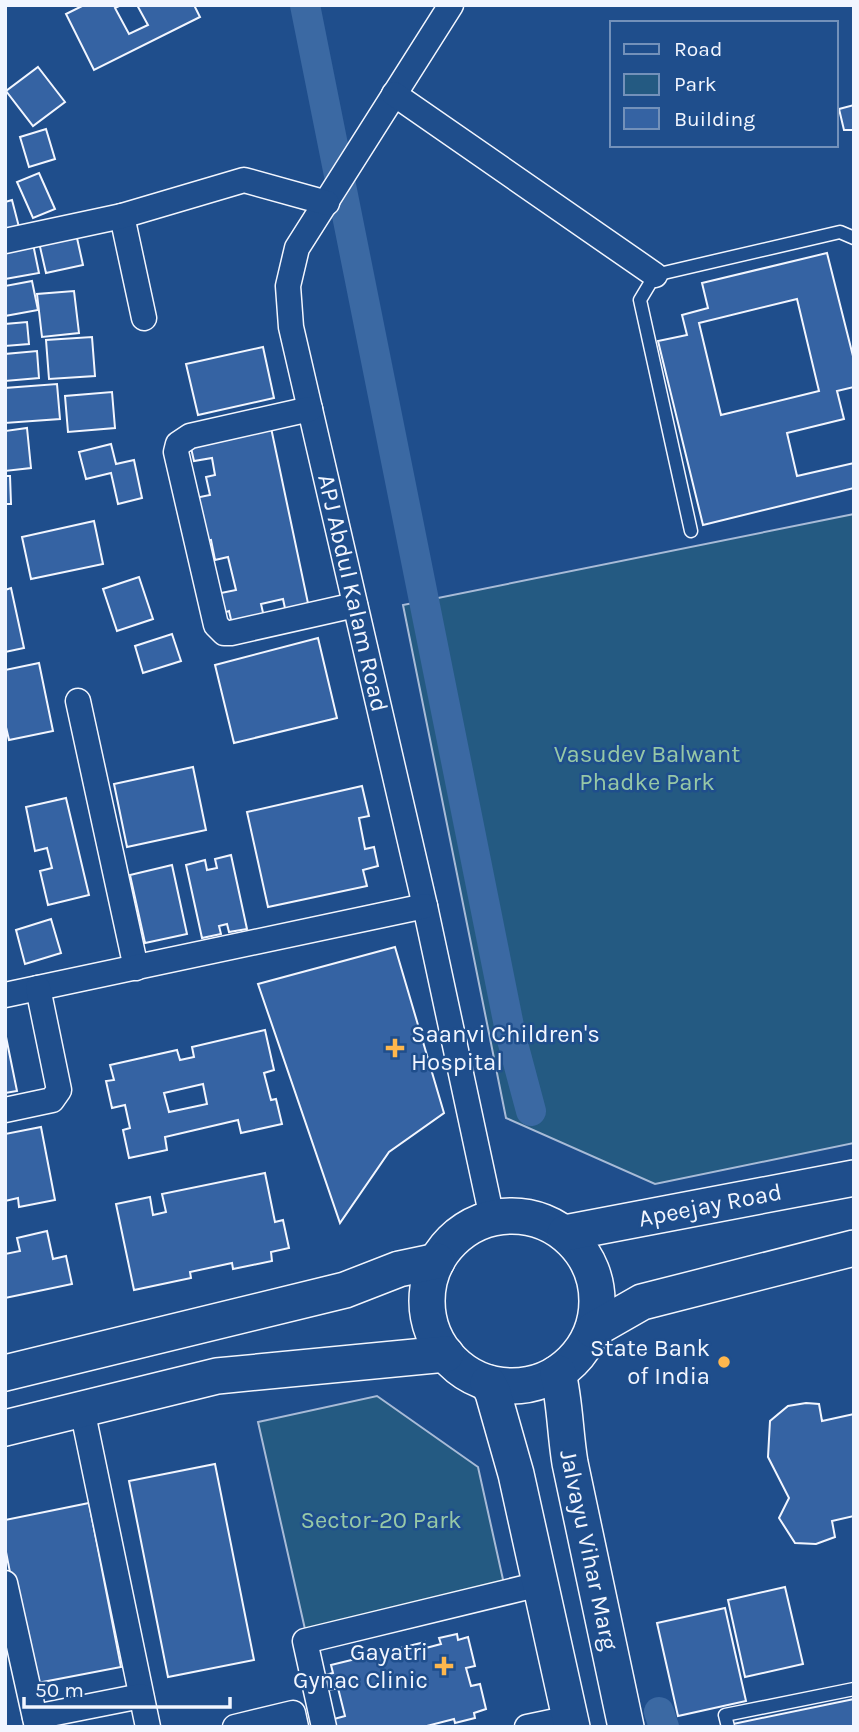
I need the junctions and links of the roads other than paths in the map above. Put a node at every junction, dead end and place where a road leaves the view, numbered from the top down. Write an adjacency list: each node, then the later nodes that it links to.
1 (451, 5): 2 (street, APJ Abdul Kalam Road)
2 (394, 94): 3 (street, APJ Abdul Kalam Road); 7 (street)
3 (337, 187): 4 (street); 9 (street, APJ Abdul Kalam Road)
4 (122, 216): 6 (street); 8 (street)
5 (854, 238): 7 (lane)
6 (5, 241)
7 (655, 275): 10 (lane)
8 (144, 318)
9 (310, 409): 11 (street, APJ Abdul Kalam Road); 11 (street)
10 (691, 531)
11 (355, 605): 13 (street, APJ Abdul Kalam Road)
12 (78, 701): 14 (street)
13 (425, 906): 14 (street); 19 (street, APJ Abdul Kalam Road)
14 (136, 968): 15 (street)
15 (38, 988): 16 (street); 17 (street)
16 (5, 995)
17 (5, 1110)
18 (854, 1178): 20 (main road, Apeejay Road)
19 (492, 1218): 20 (main road); 22 (main road)
20 (565, 1233): 23 (main road)
21 (854, 1248): 23 (main road)
22 (437, 1261): 24 (main road); 25 (main road)
23 (593, 1330): 26 (main road)
24 (446, 1354): 27 (main road); 28 (main road)
25 (5, 1373)
26 (558, 1373): 27 (main road); 41 (main road, Jalvayu Vihar Marg)
27 (488, 1383): 31 (main road)
28 (82, 1409): 29 (main road); 33 (street)
29 (5, 1428)
30 (5, 1583): 34 (street)
31 (540, 1584): 35 (main road); 39 (street)
32 (854, 1689): 42 (lane)
33 (141, 1696): 34 (street); 36 (street)
34 (36, 1722)
35 (571, 1722): 40 (street)
36 (148, 1727)
37 (235, 1727): 38 (street)
38 (296, 1727)
39 (324, 1727)
40 (527, 1727)
41 (625, 1727)
42 (728, 1727)

